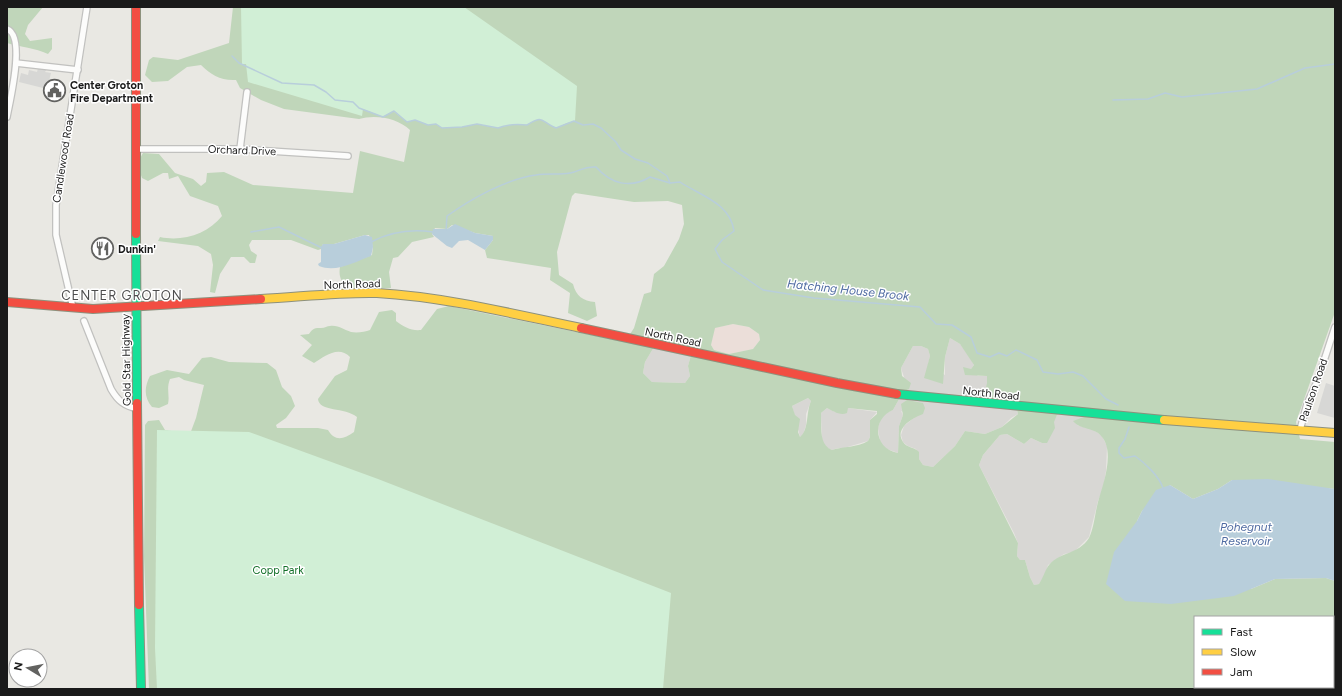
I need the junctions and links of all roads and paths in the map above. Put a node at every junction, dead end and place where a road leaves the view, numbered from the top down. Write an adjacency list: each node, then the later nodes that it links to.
1 (87, 7): 5 (street, Candlewood Road)
2 (136, 7): 8 (main road, Gold Star Highway)
3 (7, 29): 4 (street)
4 (16, 63): 5 (street); 7 (street)
5 (78, 70): 13 (street, Candlewood Road)
6 (247, 92): 9 (street)
7 (7, 116)
8 (136, 149): 9 (street, Orchard Drive); 12 (main road, Gold Star Highway)
9 (240, 149): 10 (street, Orchard Drive)
10 (348, 156)
11 (7, 302): 13 (main road, North Road)
12 (136, 306): 13 (main road, North Road); 16 (main road, Gold Star Highway); 17 (main road, North Road)
13 (74, 308)
14 (84, 321): 16 (street)
15 (1335, 327): 17 (street, Paulson Road)
16 (138, 409): 19 (main road, Gold Star Highway)
17 (1300, 430): 18 (main road, North Road)
18 (1335, 433)
19 (141, 689)

